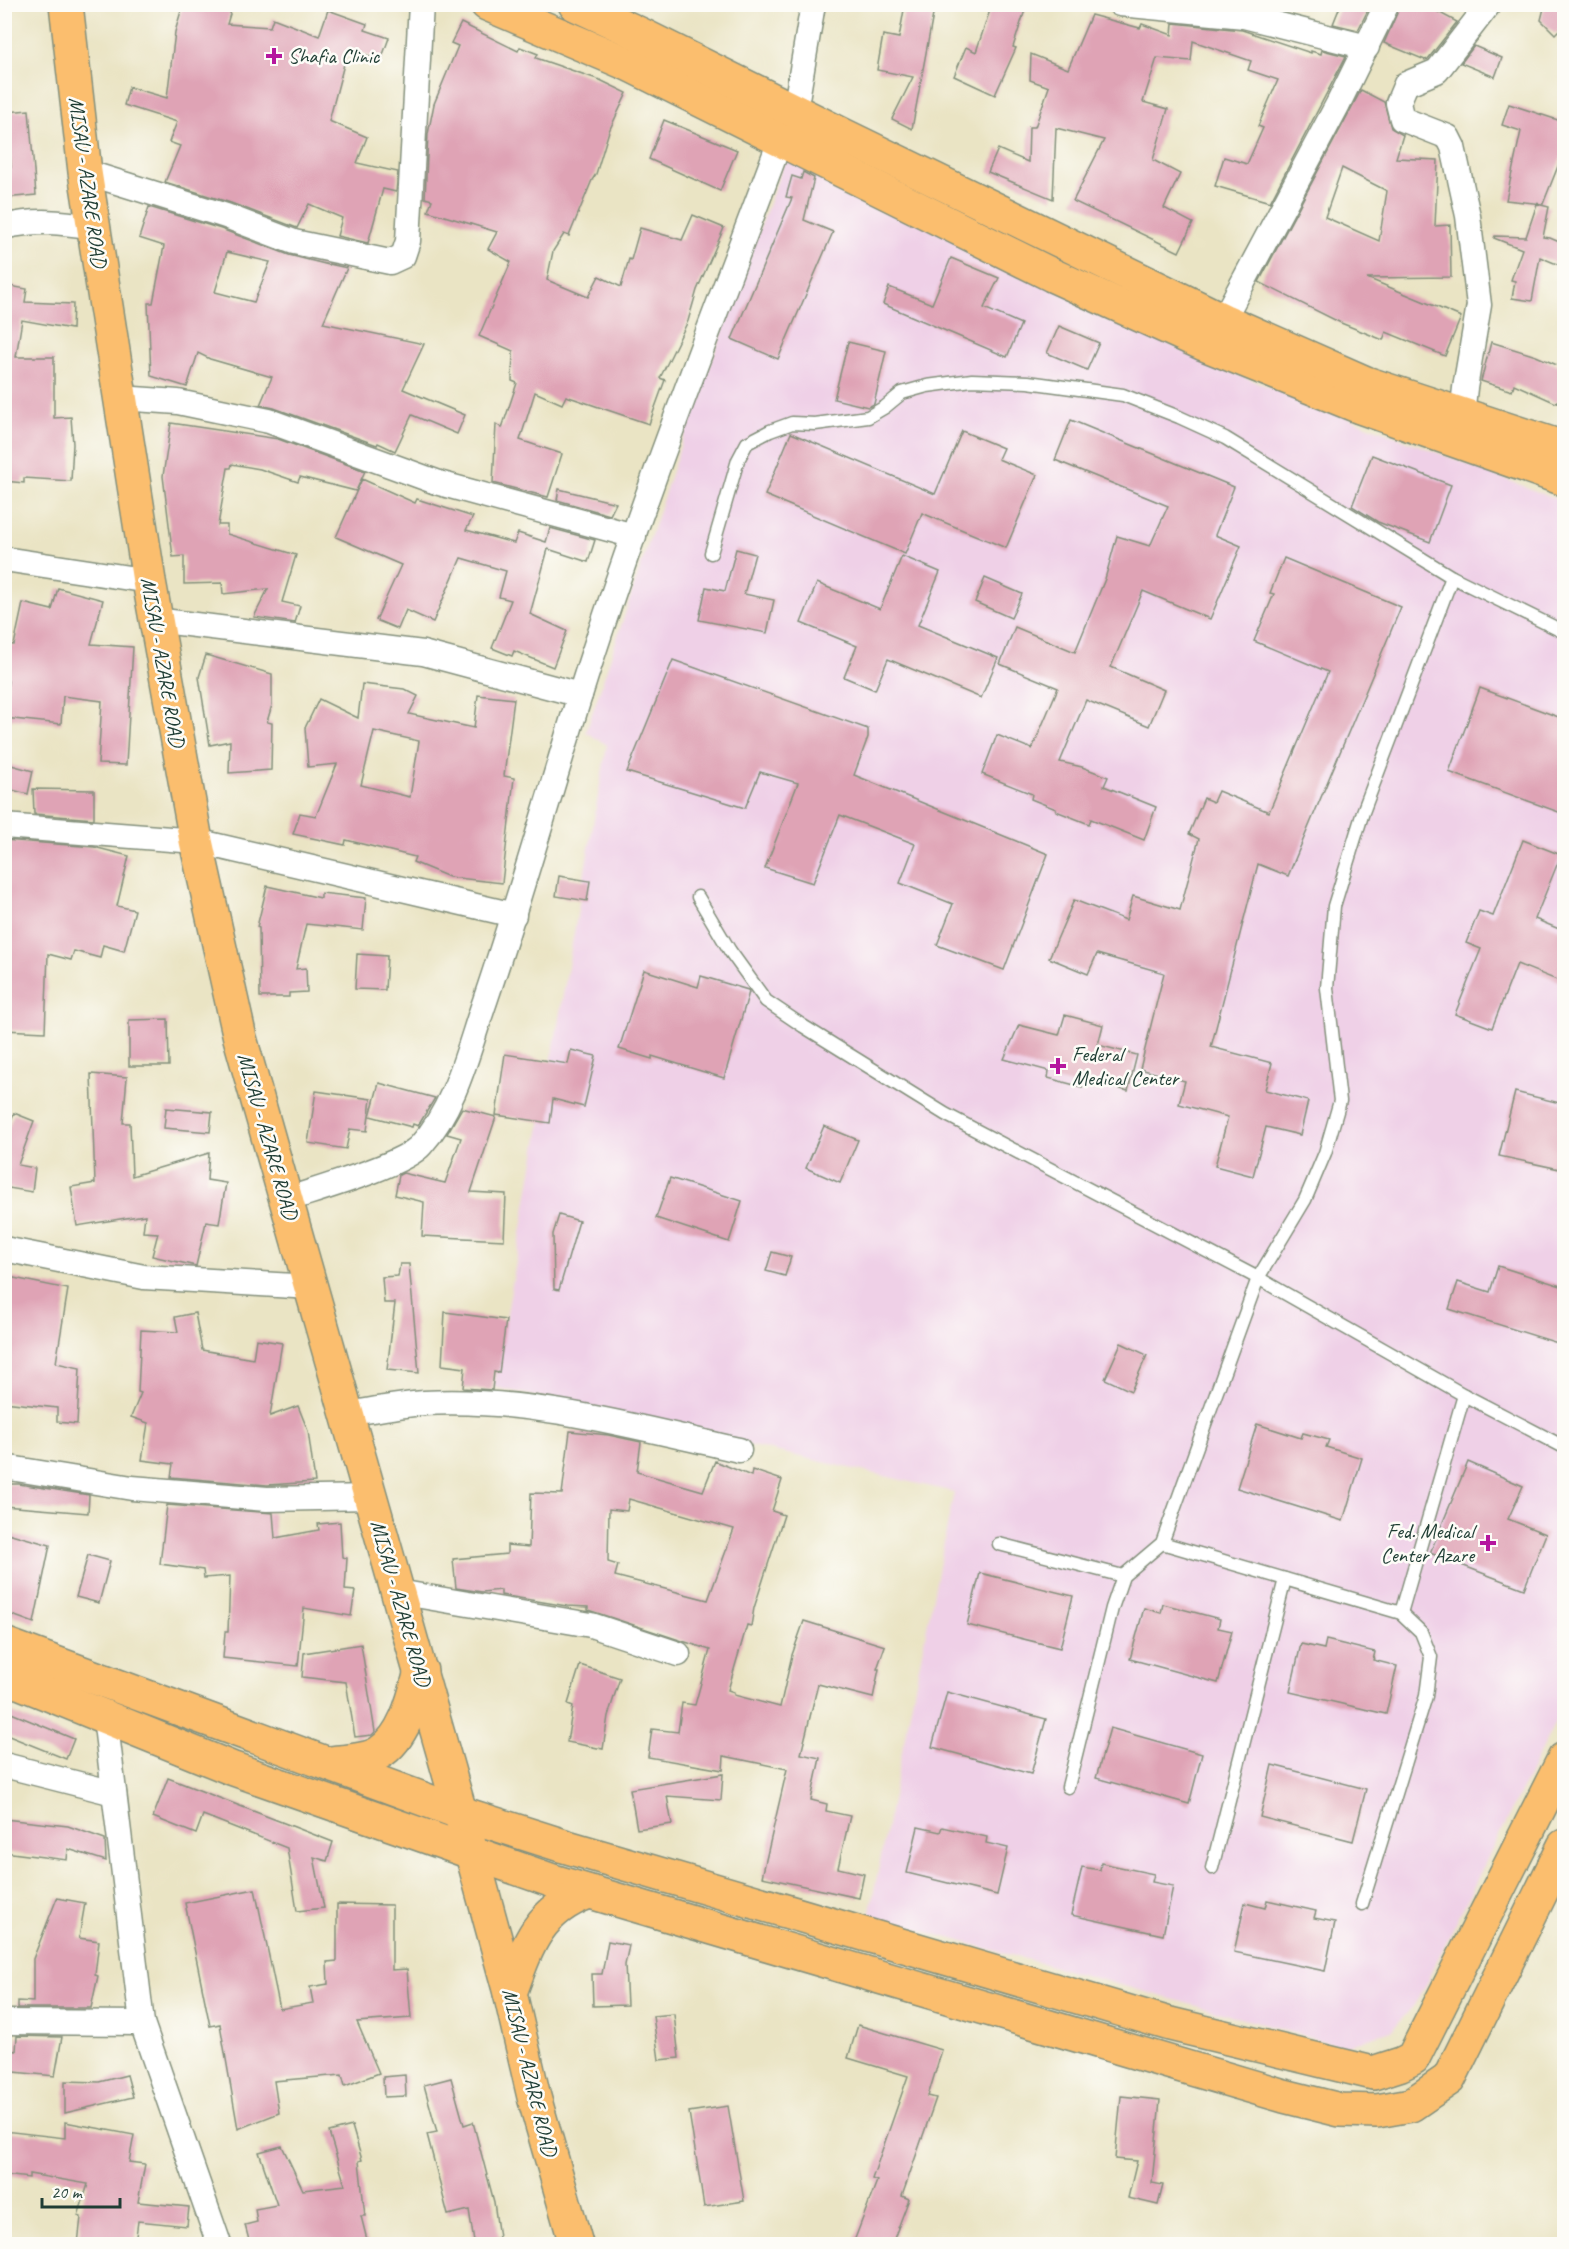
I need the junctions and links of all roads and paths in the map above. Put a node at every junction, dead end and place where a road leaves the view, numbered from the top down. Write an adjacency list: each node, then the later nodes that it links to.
1 (66, 4): 12 (main road, MISAU - AZARE ROAD)
2 (421, 4): 12 (street)
3 (487, 4): 11 (main road)
4 (576, 4): 10 (main road)
5 (813, 4): 10 (street)
6 (1120, 4): 9 (street)
7 (1387, 4): 9 (street)
8 (1489, 4): 17 (street)
9 (1367, 47): 15 (street)
10 (795, 111): 15 (main road)
11 (780, 141): 19 (main road); 20 (street)
12 (85, 172): 14 (main road, MISAU - AZARE ROAD)
13 (4, 227): 14 (street)
14 (93, 227): 16 (main road, MISAU - AZARE ROAD)
15 (1223, 320): 17 (main road)
16 (120, 398): 20 (street); 24 (main road, MISAU - AZARE ROAD)
17 (1462, 415): 18 (main road)
18 (1564, 448)
19 (1564, 479)
20 (634, 536): 27 (street)
21 (711, 553): 23 (lane)
22 (4, 559): 24 (street)
23 (1452, 577): 26 (lane); 34 (lane)
24 (149, 581): 25 (main road, MISAU - AZARE ROAD)
25 (156, 620): 27 (street); 29 (main road, MISAU - AZARE ROAD)
26 (1564, 632)
27 (580, 695): 31 (street)
28 (4, 826): 29 (street)
29 (196, 841): 31 (street); 32 (main road, MISAU - AZARE ROAD)
30 (698, 897): 34 (lane)
31 (514, 915): 32 (street)
32 (286, 1200): 35 (main road, MISAU - AZARE ROAD)
33 (4, 1249): 35 (street)
34 (1258, 1278): 36 (lane); 42 (lane)
35 (311, 1287): 37 (main road, MISAU - AZARE ROAD)
36 (1464, 1395): 38 (lane); 47 (lane)
37 (347, 1414): 39 (street); 41 (main road, MISAU - AZARE ROAD)
38 (1564, 1447)
39 (739, 1450)
40 (4, 1467): 41 (street)
41 (371, 1497): 46 (main road, MISAU - AZARE ROAD)
42 (1162, 1543): 44 (lane); 45 (lane)
43 (999, 1544): 44 (lane)
44 (1123, 1576): 56 (lane)
45 (1285, 1579): 47 (lane); 61 (lane)
46 (398, 1592): 49 (street); 50 (main road, MISAU - AZARE ROAD)
47 (1401, 1613): 63 (lane)
48 (4, 1644): 54 (main road)
49 (678, 1654)
50 (420, 1671): 54 (main road); 58 (main road, MISAU - AZARE ROAD)
51 (4, 1676): 52 (main road)
52 (105, 1717): 57 (street); 60 (main road)
53 (1564, 1759): 67 (main road)
54 (326, 1763): 58 (main road)
55 (4, 1765): 57 (street)
56 (1068, 1787)
57 (114, 1793): 66 (street)
58 (461, 1813): 60 (main road, MISAU - AZARE ROAD); 67 (main road)
59 (1564, 1846): 68 (main road)
60 (472, 1854): 62 (main road); 64 (main road, MISAU - AZARE ROAD)
61 (1212, 1868)
62 (589, 1892): 64 (main road); 68 (main road)
63 (1362, 1904)
64 (510, 1993): 70 (main road, MISAU - AZARE ROAD)
65 (4, 2022): 66 (street)
66 (142, 2023): 69 (street)
67 (1413, 2058): 68 (main road)
68 (1411, 2105)
69 (219, 2244)
70 (576, 2244)

